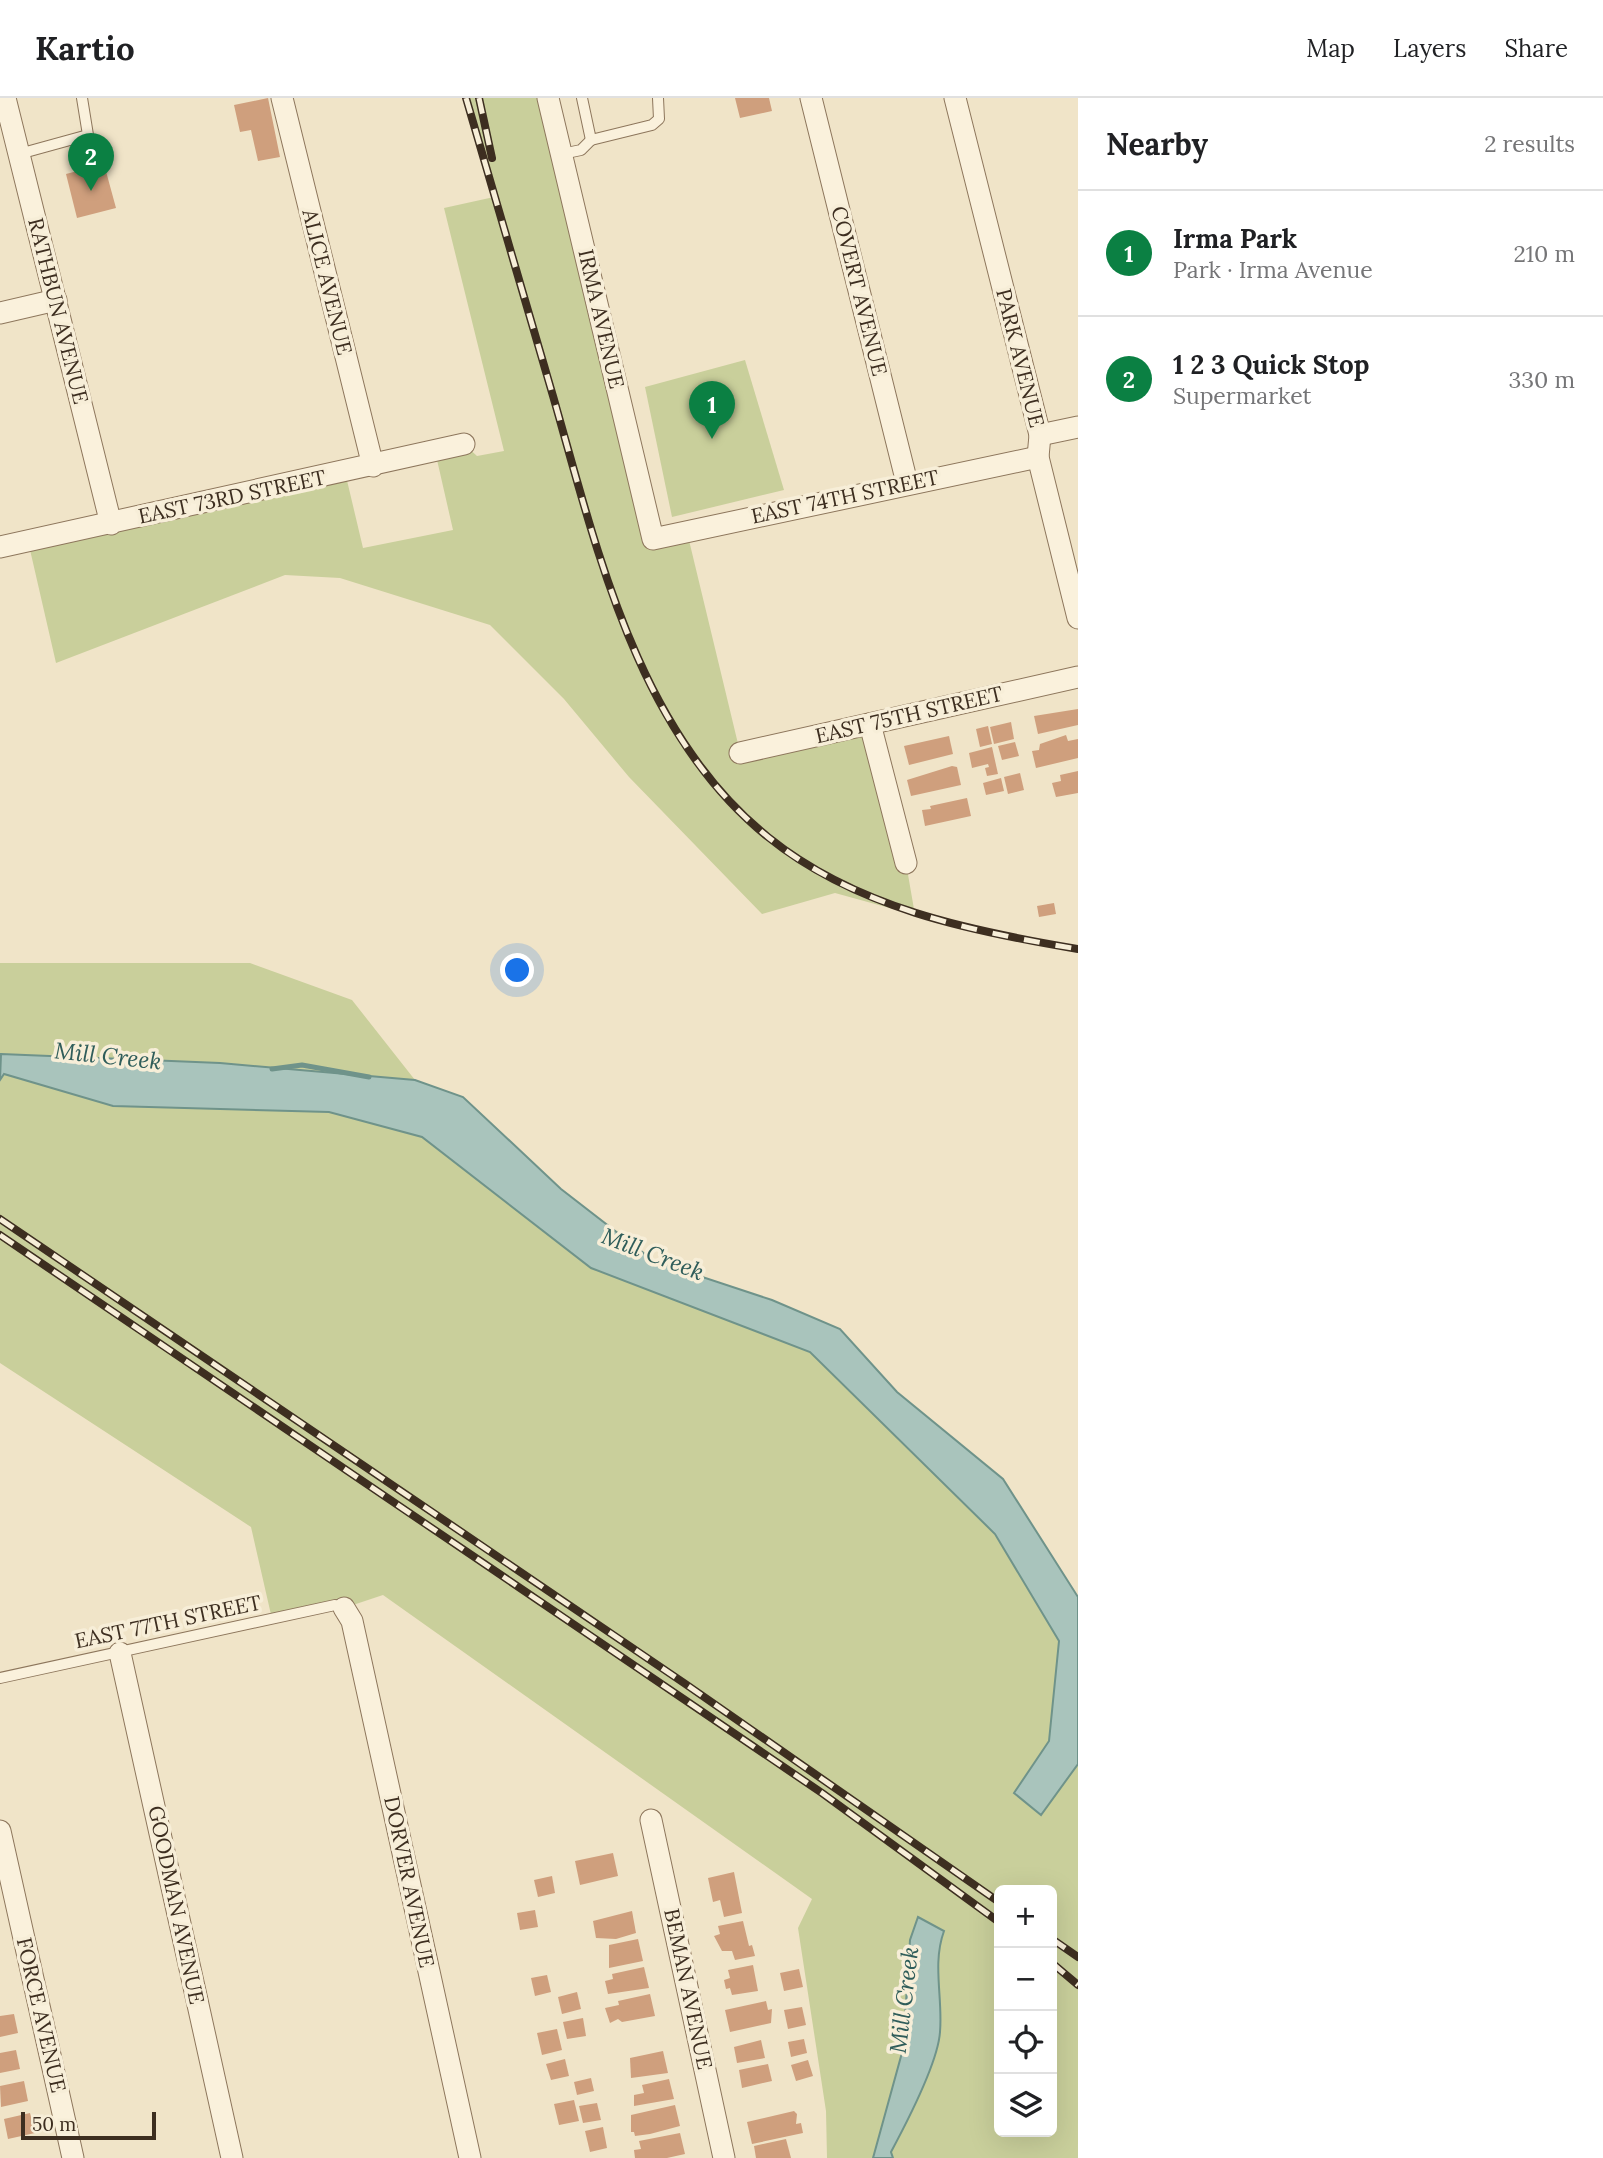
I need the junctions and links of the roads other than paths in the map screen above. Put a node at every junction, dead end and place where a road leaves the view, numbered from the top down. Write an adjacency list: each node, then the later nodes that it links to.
1 (5, 98): 10 (street, RATHBUN AVENUE)
2 (82, 98): 10 (lane)
3 (282, 98): 17 (street, ALICE AVENUE)
4 (548, 98): 11 (street, IRMA AVENUE)
5 (582, 98): 9 (lane)
6 (658, 98): 9 (lane)
7 (811, 98): 18 (street, COVERT AVENUE)
8 (955, 98): 16 (street, PARK AVENUE)
9 (591, 140): 11 (lane)
10 (19, 154): 12 (street, RATHBUN AVENUE)
11 (562, 154): 20 (street, IRMA AVENUE)
12 (57, 300): 13 (street); 19 (street, RATHBUN AVENUE)
13 (0, 313)
14 (1078, 427): 16 (street, EAST 74TH STREET)
15 (464, 444): 17 (street, EAST 73RD STREET)
16 (1039, 446): 18 (street, EAST 74TH STREET); 22 (street, PARK AVENUE)
17 (373, 466): 19 (street, EAST 73RD STREET)
18 (907, 483): 20 (street, EAST 74TH STREET)
19 (111, 524): 21 (street, EAST 73RD STREET)
20 (653, 539)
21 (0, 547)
22 (1078, 618)
23 (1078, 677): 24 (street, EAST 75TH STREET)
24 (870, 724): 25 (street, EAST 75TH STREET); 26 (street)
25 (740, 753)
26 (906, 863)
27 (344, 1608): 28 (lane, EAST 77TH STREET); 34 (street, DORVER AVENUE)
28 (120, 1653): 29 (lane, EAST 77TH STREET); 33 (street, GOODMAN AVENUE)
29 (0, 1678)
30 (651, 1820): 35 (street, BEMAN AVENUE)
31 (0, 1832): 32 (street, FORCE AVENUE)
32 (73, 2158)
33 (232, 2158)
34 (470, 2158)
35 (724, 2158)

